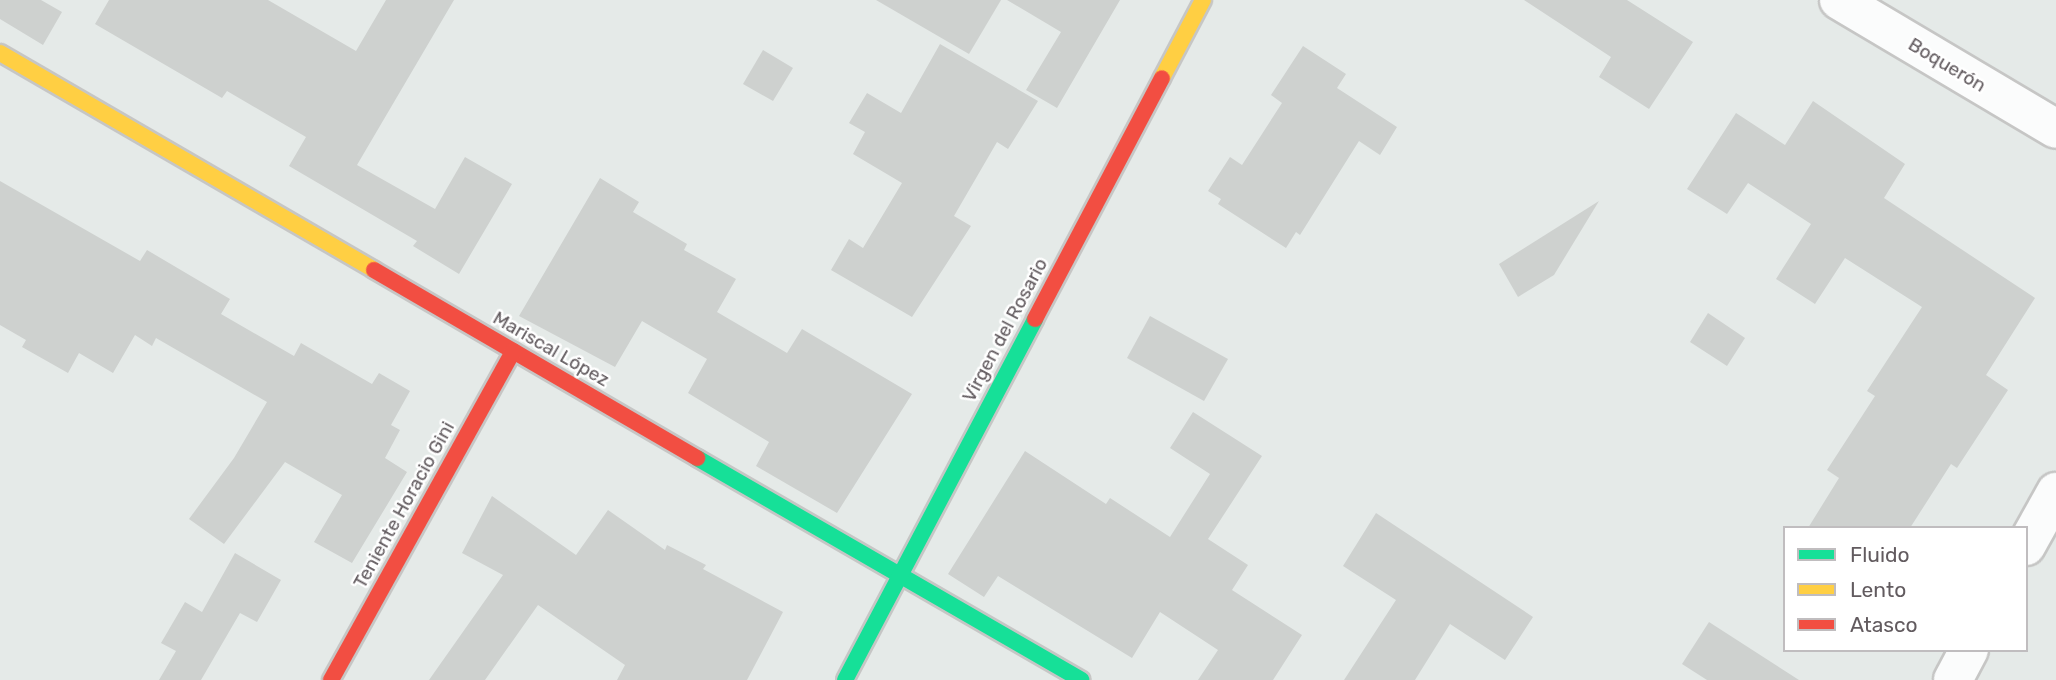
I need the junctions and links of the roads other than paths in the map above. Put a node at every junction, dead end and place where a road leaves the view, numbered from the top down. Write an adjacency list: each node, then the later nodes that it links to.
1 (1203, 0): 8 (street, Virgen del Rosario)
2 (1839, 0): 4 (street, Boquerón)
3 (0, 53): 5 (street, Mariscal López)
4 (2056, 129)
5 (513, 351): 8 (street, Mariscal López); 10 (street, Teniente Horacio Gini)
6 (2056, 492): 7 (street)
7 (2028, 543)
8 (900, 575): 11 (street, Virgen del Rosario); 12 (street, Mariscal López)
9 (1968, 652): 13 (street)
10 (331, 680)
11 (845, 680)
12 (1081, 680)
13 (1953, 680)

